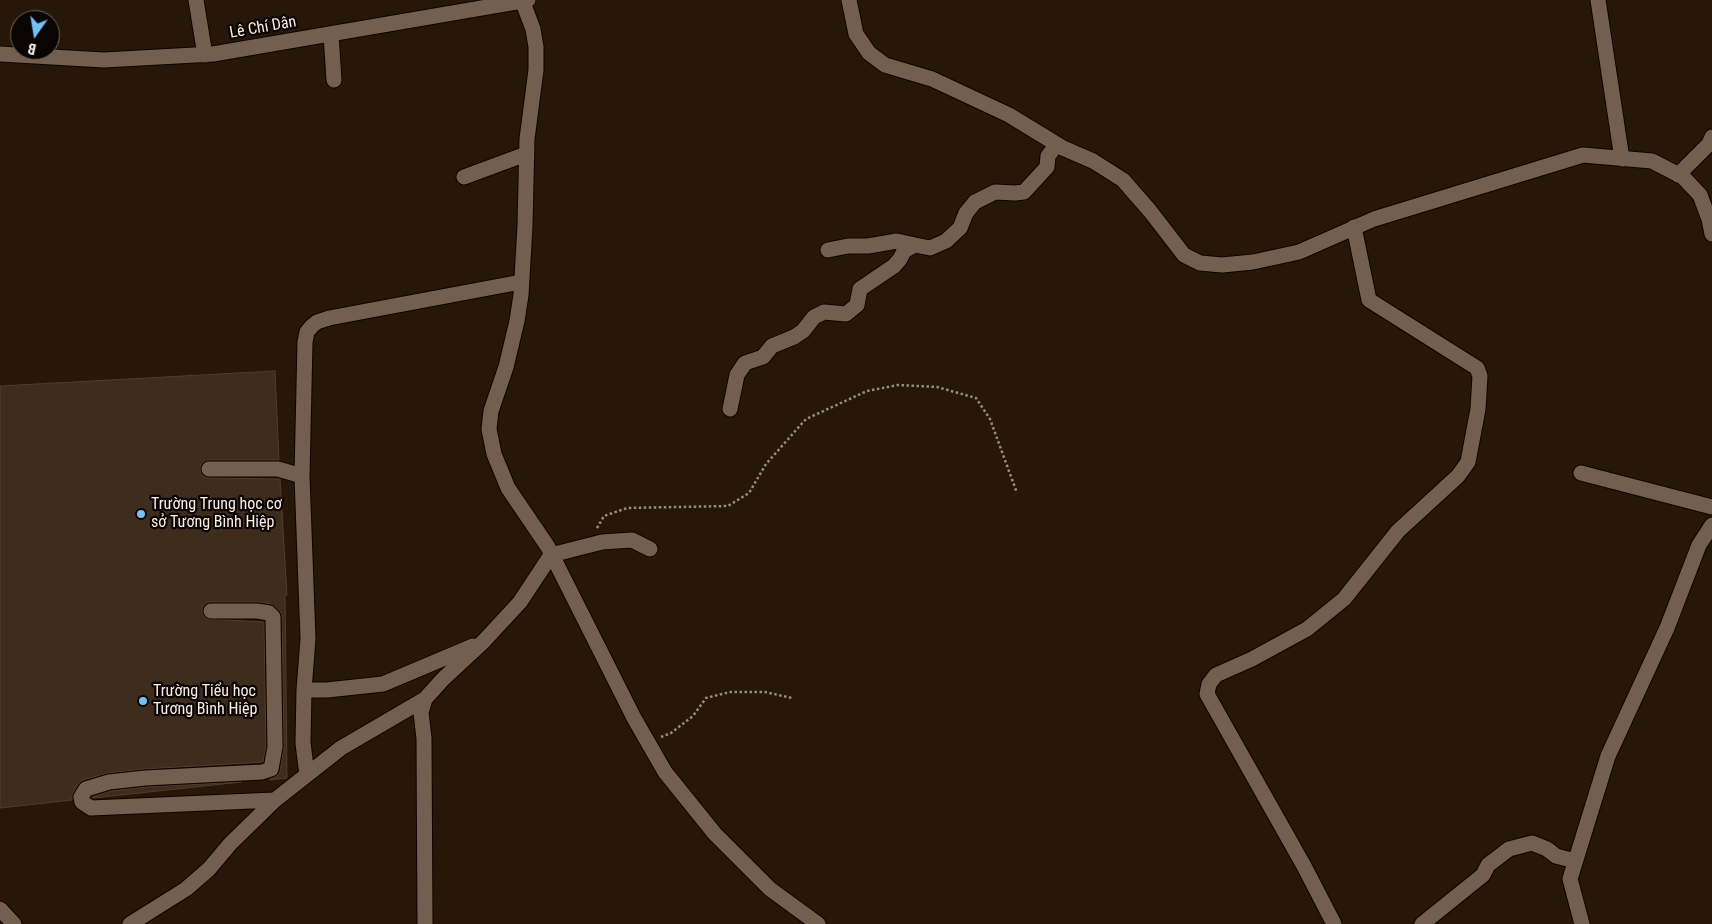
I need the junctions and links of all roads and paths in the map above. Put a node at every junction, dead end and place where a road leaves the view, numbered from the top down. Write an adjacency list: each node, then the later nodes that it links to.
1 (196, 0): 7 (street)
2 (524, 0): 5 (street, Lê Chí Dân); 12 (street)
3 (849, 0): 10 (street)
4 (1598, 0): 14 (street)
5 (331, 34): 7 (street, Lê Chí Dân); 8 (street)
6 (0, 54): 7 (street, Lê Chí Dân)
7 (206, 55)
8 (334, 80)
9 (1712, 137): 13 (street)
10 (1057, 144): 18 (street); 19 (street)
11 (1712, 152): 13 (street)
12 (526, 154): 16 (street); 21 (street)
13 (1697, 156): 15 (street)
14 (1622, 159): 15 (street); 18 (street)
15 (1678, 175): 17 (street)
16 (464, 177)
17 (1711, 226)
18 (1354, 227): 46 (street)
19 (915, 245): 20 (street); 22 (street)
20 (828, 250)
21 (521, 282): 25 (street); 31 (street)
22 (730, 409)
23 (209, 469): 25 (street)
24 (1581, 472): 27 (street)
25 (302, 476): 34 (street)
26 (1017, 493): 29 (path)
27 (1712, 507)
28 (1712, 525): 40 (street)
29 (585, 546): 30 (street); 31 (street)
30 (650, 549)
31 (552, 554): 33 (street); 37 (street)
32 (211, 611): 39 (street)
33 (483, 642): 34 (street); 36 (street)
34 (304, 690): 38 (street)
35 (792, 698): 37 (path)
36 (425, 699): 38 (street); 44 (street)
37 (648, 742): 45 (street)
38 (307, 775): 39 (street)
39 (275, 800): 43 (street)
40 (1575, 861): 47 (street); 48 (street)
41 (0, 909): 42 (street)
42 (14, 924)
43 (130, 924)
44 (425, 924)
45 (818, 924)
46 (1334, 924)
47 (1422, 924)
48 (1582, 924)

